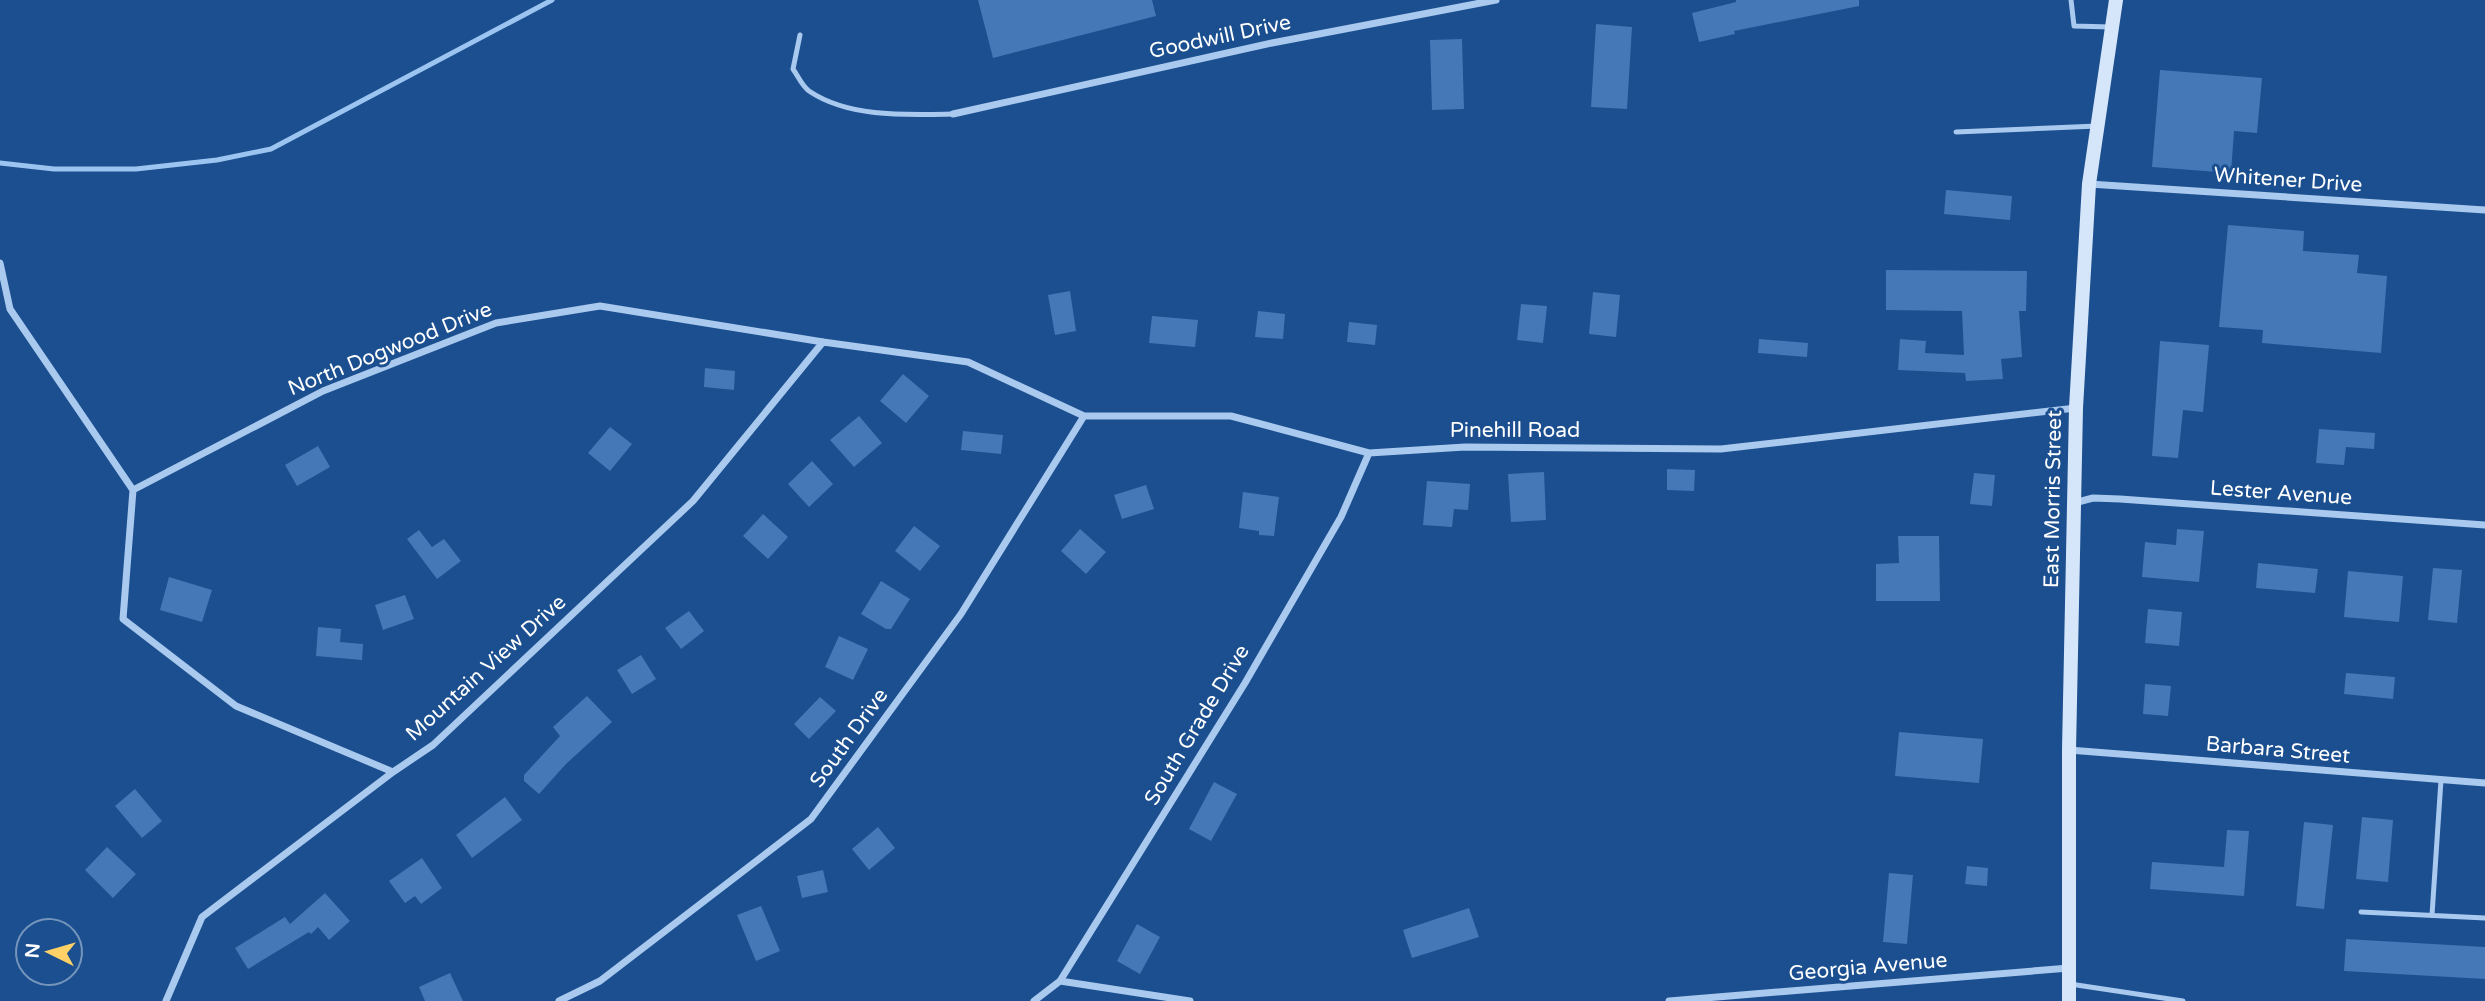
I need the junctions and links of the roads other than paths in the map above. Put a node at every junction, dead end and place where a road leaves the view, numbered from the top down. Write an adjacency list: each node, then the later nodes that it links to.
1 (1496, 0): 6 (street, Goodwill Drive)
2 (2071, 0): 4 (lane)
3 (2116, 0): 4 (main road, East Morris Street)
4 (2111, 27): 7 (main road, East Morris Street)
5 (800, 35): 6 (lane)
6 (953, 114)
7 (2097, 126): 8 (lane); 9 (main road, East Morris Street)
8 (1956, 132)
9 (2089, 184): 10 (street, Whitener Drive); 14 (main road, East Morris Street)
10 (2485, 210)
11 (0, 263): 17 (street)
12 (823, 342): 13 (street, North Dogwood Drive); 17 (street, North Dogwood Drive); 21 (street, Mountain View Drive)
13 (968, 362): 15 (street, Pinehill Road)
14 (2076, 408): 16 (street, Pinehill Road); 18 (main road, East Morris Street)
15 (1084, 416): 16 (street, Pinehill Road); 31 (street, South Drive)
16 (1369, 453): 28 (street, South Grade Drive)
17 (133, 489): 21 (street)
18 (2074, 503): 19 (street, Lester Avenue); 20 (main road, East Morris Street)
19 (2485, 525)
20 (2069, 750): 22 (street, Barbara Street); 27 (main road, East Morris Street)
21 (393, 772): 30 (street, Mountain View Drive)
22 (2441, 780): 23 (street, Barbara Street); 25 (lane)
23 (2485, 783)
24 (2361, 912): 25 (lane)
25 (2432, 915): 26 (lane)
26 (2485, 918)
27 (2070, 967): 29 (main road, East Morris Street); 34 (street, Georgia Avenue)
28 (1059, 981): 32 (street, South Grade Drive); 33 (street)
29 (2070, 984): 35 (main road, East Morris Street); 36 (lane)
30 (166, 1001)
31 (559, 1001)
32 (1034, 1001)
33 (1191, 1001)
34 (1668, 1001)
35 (2069, 1001)
36 (2183, 1001)

